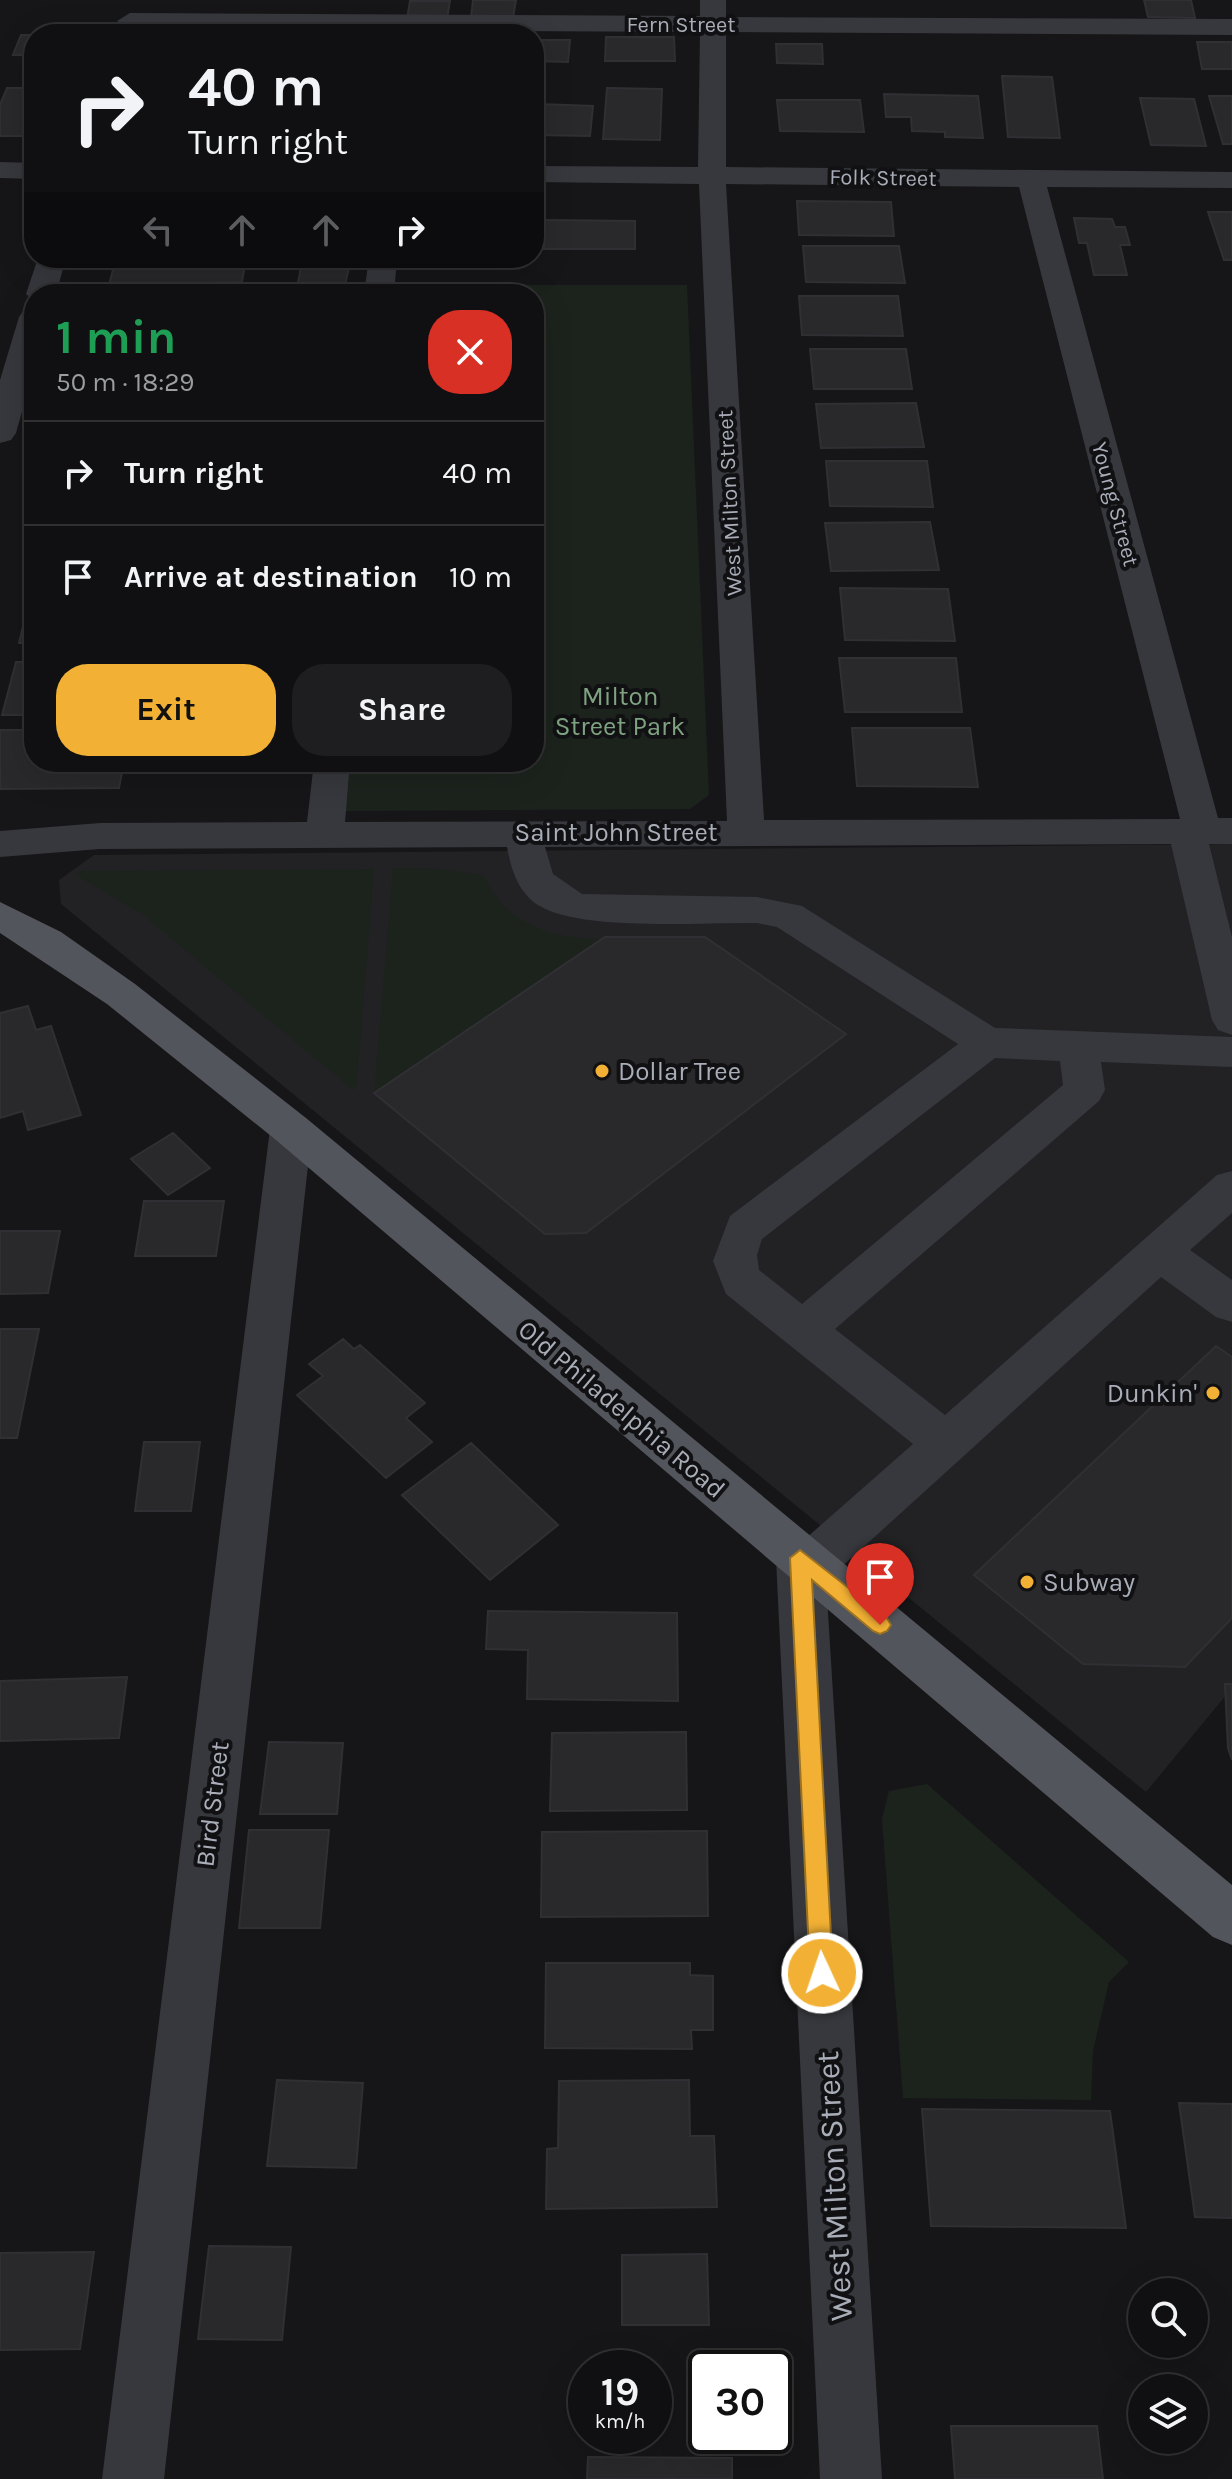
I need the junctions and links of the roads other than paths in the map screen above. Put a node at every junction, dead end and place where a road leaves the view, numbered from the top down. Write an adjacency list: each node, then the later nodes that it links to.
1 (714, 12): 2 (street, Fern Street); 3 (street, Fern Street); 7 (street, West Milton Street)
2 (130, 18)
3 (1232, 27)
4 (0, 170): 5 (street)
5 (24, 171)
6 (544, 174): 7 (street, Folk Street)
7 (712, 175): 8 (street, Folk Street); 13 (street, West Milton Street)
8 (1031, 178): 9 (street, Folk Street); 14 (street, Young Street)
9 (1232, 180)
10 (24, 351): 11 (street)
11 (0, 433)
12 (331, 772): 16 (street)
13 (746, 831): 14 (street, Saint John Street); 15 (street, Saint John Street)
14 (1207, 831): 19 (street, Young Street)
15 (525, 832): 16 (street, Saint John Street); 20 (street)
16 (325, 833): 17 (street, Saint John Street)
17 (0, 844)
18 (0, 915): 23 (main road, Old Philadelphia Road)
19 (1232, 1020)
20 (987, 1043): 21 (street); 27 (street)
21 (1079, 1046): 22 (street); 27 (street)
22 (1232, 1052)
23 (291, 1129): 29 (main road, Old Philadelphia Road); 31 (street, Bird Street)
24 (1232, 1187): 25 (street)
25 (1161, 1253): 26 (street); 28 (street)
26 (1232, 1304)
27 (803, 1330): 28 (street)
28 (946, 1443): 29 (street)
29 (805, 1562): 30 (main road, Old Philadelphia Road); 32 (street, West Milton Street)
30 (1232, 1919)
31 (133, 2479)
32 (851, 2479)

